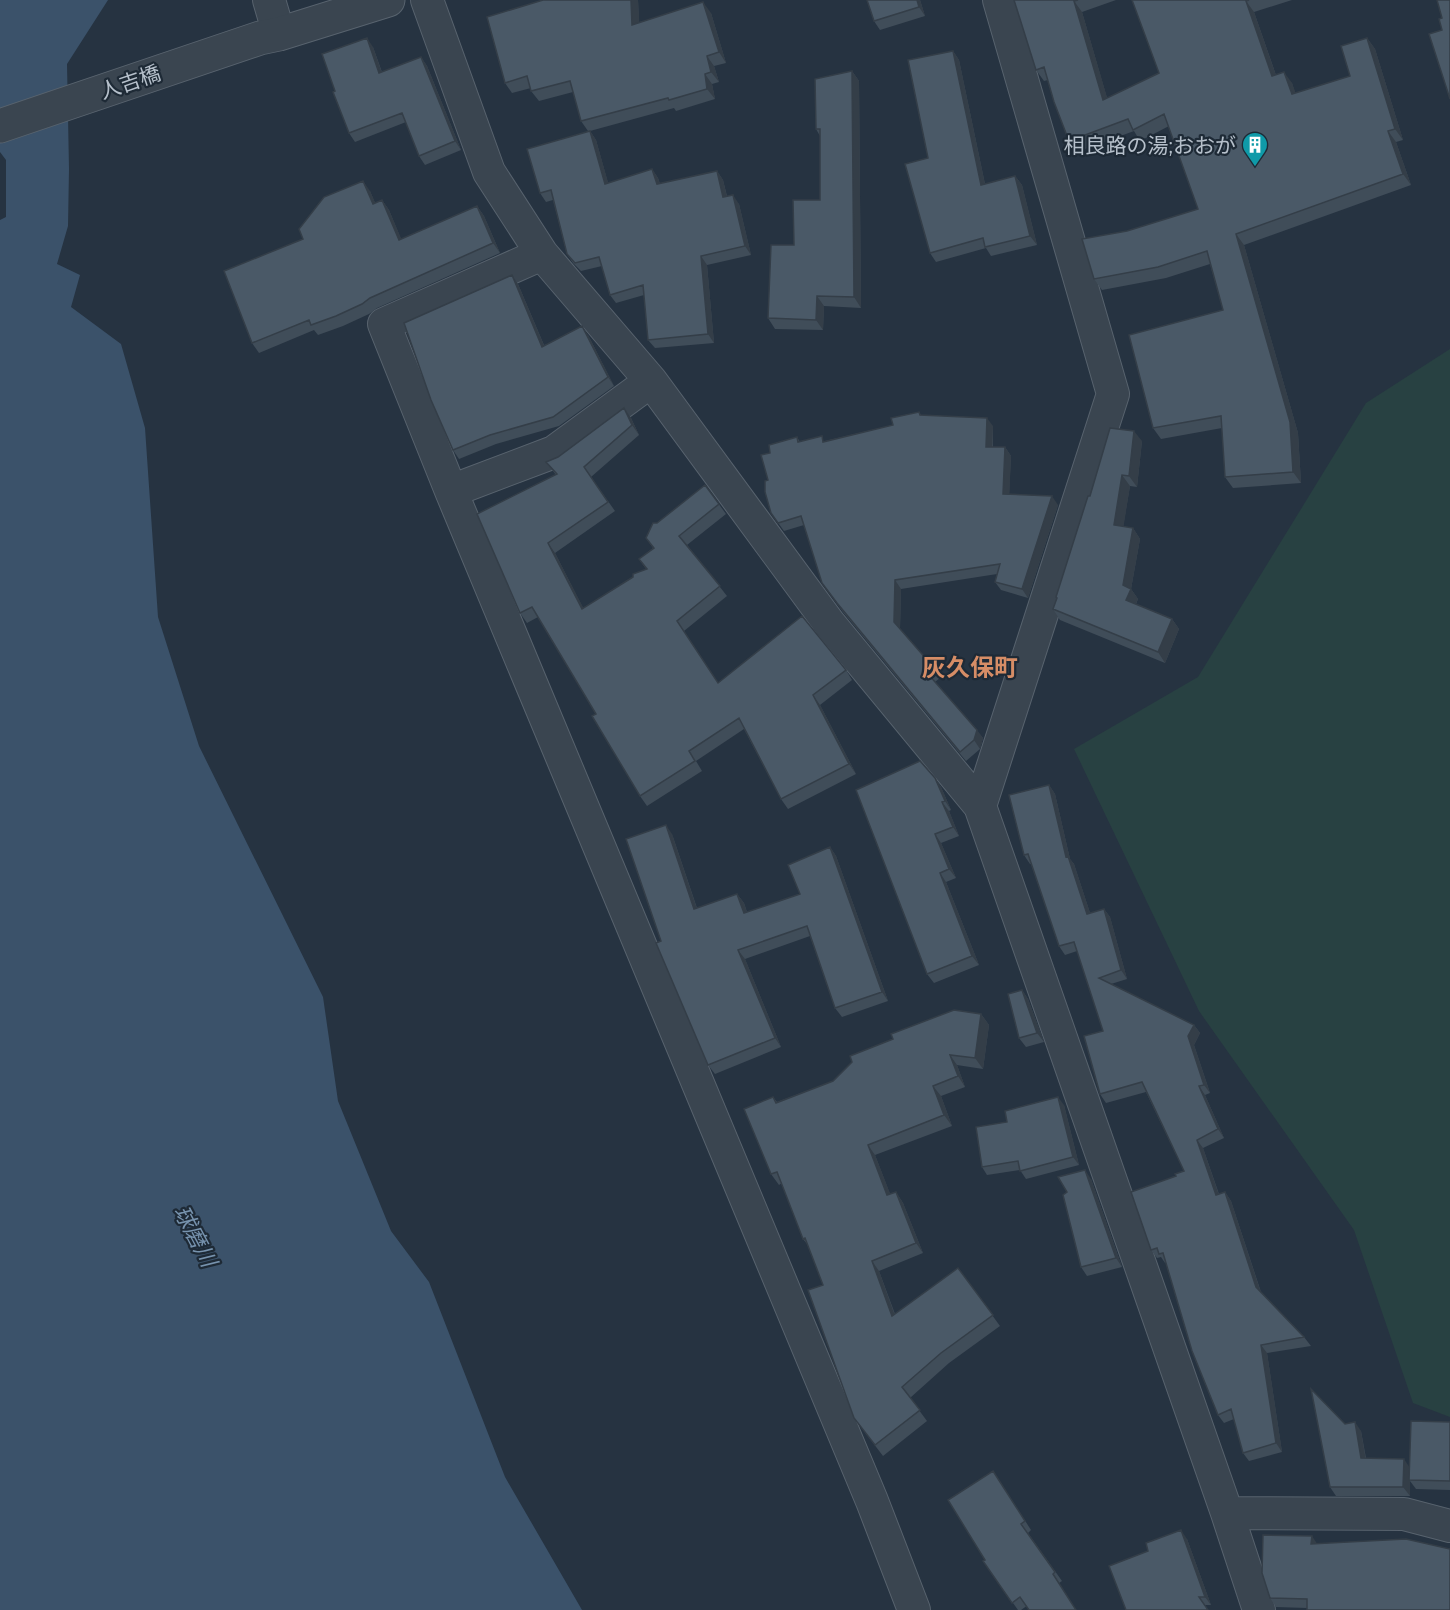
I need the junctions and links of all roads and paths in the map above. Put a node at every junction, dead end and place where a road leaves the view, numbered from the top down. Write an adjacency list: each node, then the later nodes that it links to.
1 (269, 0): 5 (street)
2 (388, 0): 5 (street, 人吉橋)
3 (427, 0): 7 (street)
4 (999, 0): 10 (street)
5 (269, 36): 6 (street, 人吉橋)
6 (0, 126)
7 (542, 254): 8 (street); 9 (street)
8 (651, 381): 9 (street); 10 (street)
9 (451, 490): 13 (street)
10 (980, 806): 11 (street)
11 (1227, 1512): 12 (street); 14 (street)
12 (1450, 1526)
13 (914, 1610)
14 (1260, 1610)

